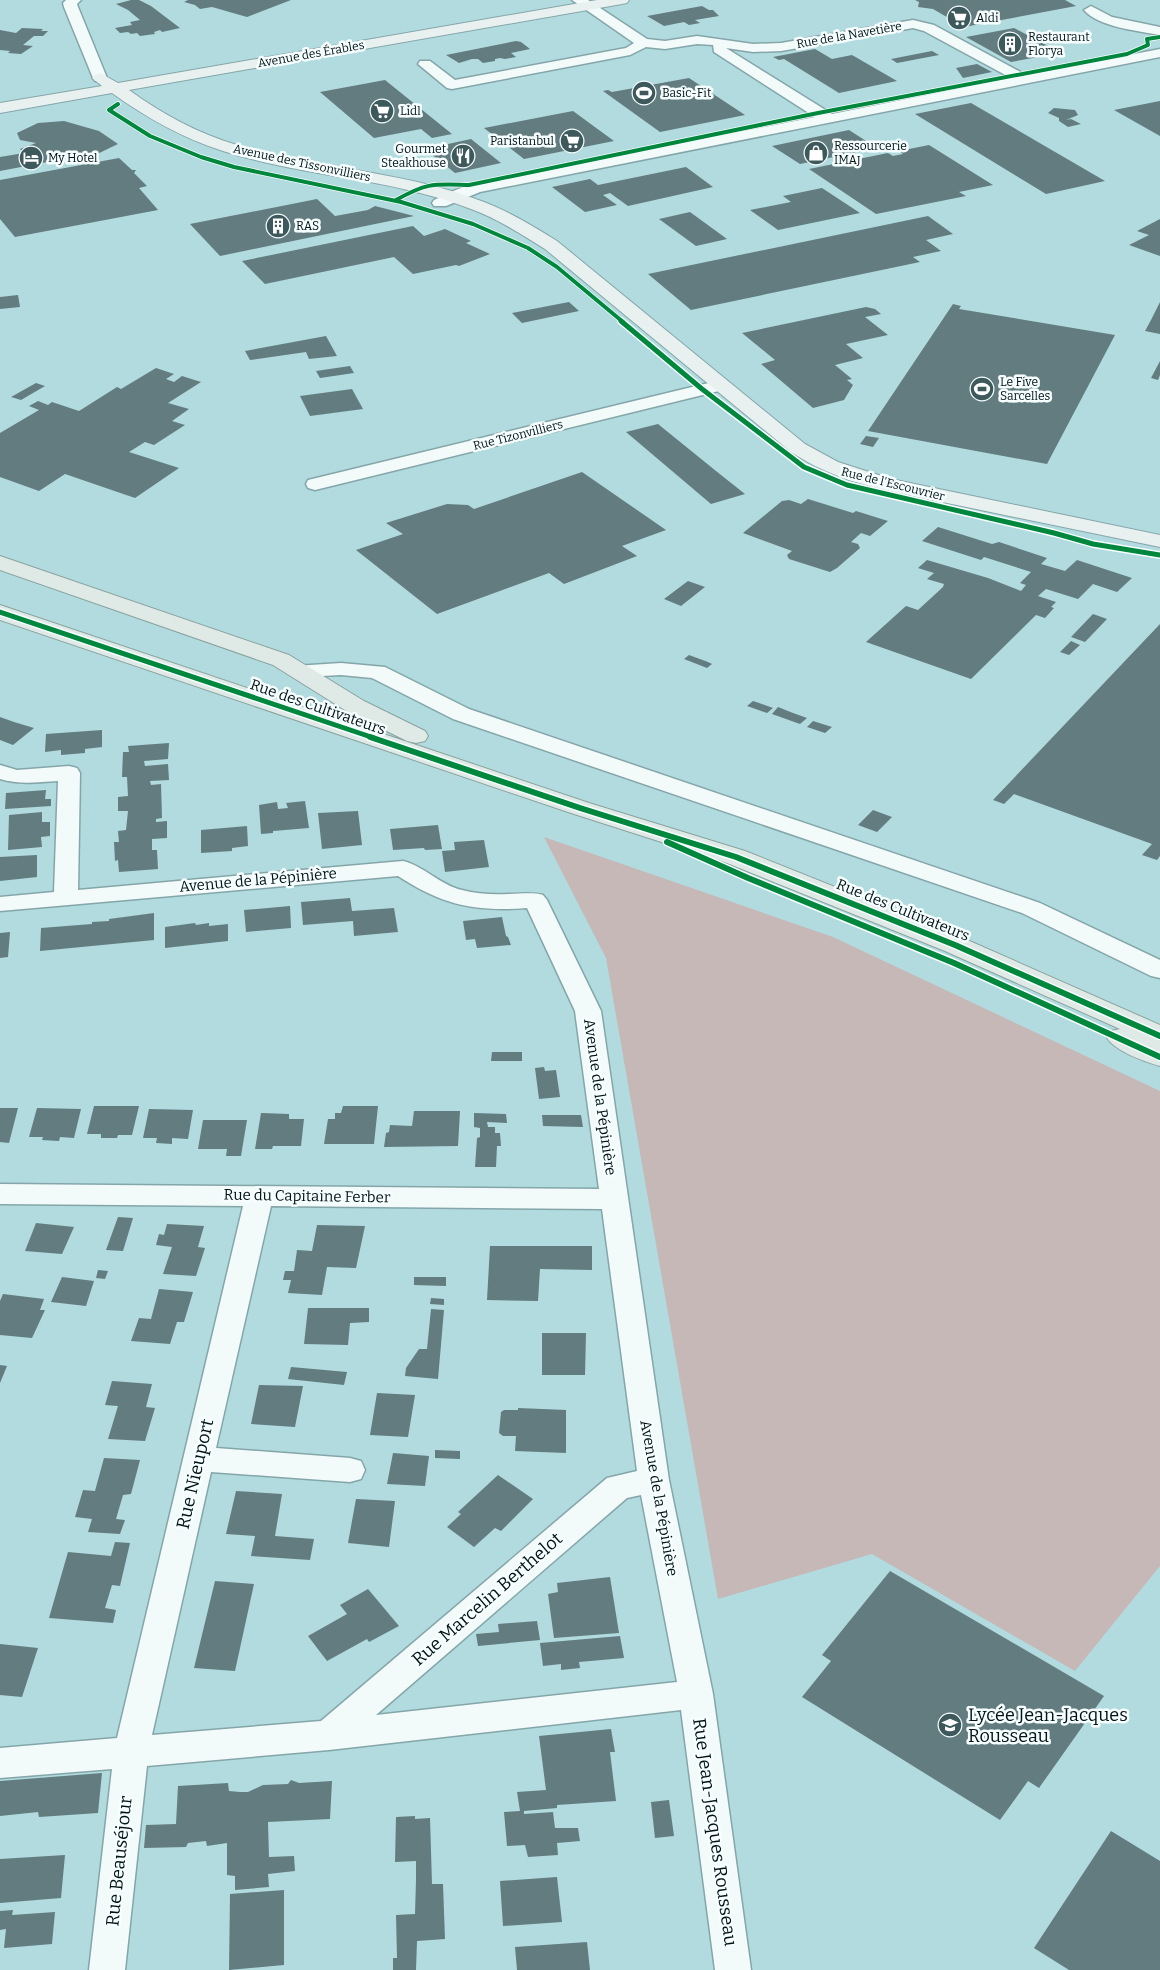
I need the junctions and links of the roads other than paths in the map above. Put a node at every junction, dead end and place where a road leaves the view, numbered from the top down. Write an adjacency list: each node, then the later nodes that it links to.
1 (74, 0): 12 (street)
2 (555, 0): 12 (street, Avenue des Érables)
3 (622, 0): 4 (street, Avenue des Érables)
4 (584, 3): 8 (street); 12 (street, Avenue des Érables)
5 (1091, 10): 6 (street)
6 (1160, 31)
7 (720, 42): 8 (street, Rue de la Navetière); 11 (street, Rue de la Navetière); 15 (street)
8 (643, 43): 10 (street)
9 (1160, 53): 11 (street)
10 (425, 64)
11 (1024, 80): 15 (street)
12 (109, 89): 13 (street, Avenue des Érables); 14 (street); 14 (street); 16 (street, Avenue des Tissonvilliers)
13 (0, 96)
14 (0, 108)
15 (832, 119): 16 (street)
16 (455, 204): 17 (street, Avenue des Tissonvilliers)
17 (596, 283): 18 (street, Rue de l'Escouvrier)
18 (721, 385): 19 (street, Rue Tizonvilliers); 20 (street, Rue de l'Escouvrier)
19 (316, 484)
20 (1160, 542)
21 (0, 563): 24 (main road)
22 (0, 612): 25 (main road, Rue des Cultivateurs)
23 (0, 618): 25 (main road)
24 (303, 671): 27 (main road); 31 (street)
25 (265, 702): 27 (main road, Rue des Cultivateurs)
26 (0, 772): 29 (street)
27 (580, 808): 28 (main road, Rue des Cultivateurs)
28 (629, 824): 32 (main road, Rue des Cultivateurs); 33 (main road, Rue des Cultivateurs)
29 (66, 896): 30 (street, Avenue de la Pépinière); 36 (street, Avenue de la Pépinière)
30 (0, 904)
31 (1160, 970)
32 (1160, 1036)
33 (1160, 1057)
34 (0, 1194): 35 (street, Rue du Capitaine Ferber)
35 (259, 1196): 36 (street, Rue du Capitaine Ferber); 37 (street, Rue Nieuport)
36 (614, 1199): 39 (street, Avenue de la Pépinière)
37 (198, 1459): 38 (street); 42 (street, Rue Nieuport)
38 (350, 1470)
39 (654, 1480): 40 (street, Avenue de la Pépinière); 41 (street, Rue Marcelin Berthelot)
40 (696, 1694): 41 (street); 45 (street, Rue Jean-Jacques Rousseau)
41 (329, 1735): 42 (street)
42 (131, 1751): 43 (street); 44 (street, Rue Beauséjour)
43 (0, 1763)
44 (107, 1970)
45 (733, 1970)

